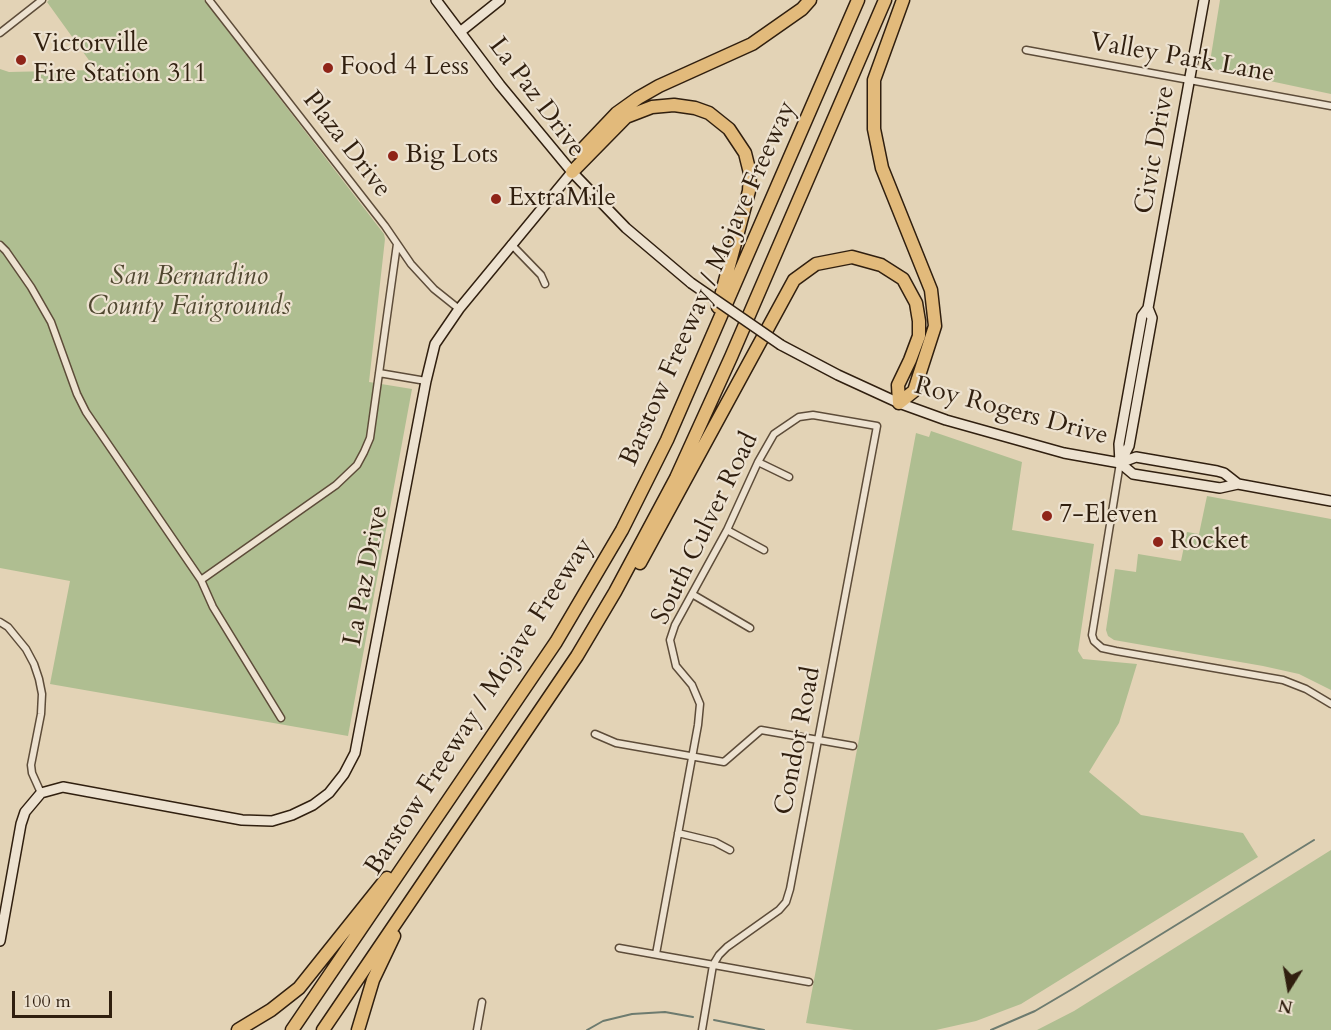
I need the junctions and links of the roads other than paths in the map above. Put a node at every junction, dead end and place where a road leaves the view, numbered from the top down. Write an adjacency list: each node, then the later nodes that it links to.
1 (42, 0): 11 (street)
2 (209, 0): 16 (street, Plaza Drive)
3 (436, 0): 10 (street, La Paz Drive)
4 (501, 0): 10 (street)
5 (810, 0): 15 (highway)
6 (858, 0): 21 (highway, Barstow Freeway / Mojave Freeway)
7 (885, 0): 34 (highway, Barstow Freeway / Mojave Freeway)
8 (903, 0): 24 (highway)
9 (1204, 0): 13 (street, Civic Drive)
10 (460, 32): 15 (street, La Paz Drive)
11 (0, 33)
12 (1026, 50): 13 (street, Valley Park Lane)
13 (1190, 80): 14 (street, Valley Park Lane); 27 (street, Civic Drive)
14 (1331, 106)
15 (572, 172): 17 (street, La Paz Drive); 21 (highway); 24 (street, Roy Rogers Drive, bridge)
16 (397, 243): 20 (street, Plaza Drive); 22 (street)
17 (511, 244): 19 (street); 20 (street, La Paz Drive)
18 (0, 245): 33 (street)
19 (545, 284)
20 (459, 309): 23 (street, La Paz Drive)
21 (708, 347): 45 (highway, Barstow Freeway / Mojave Freeway)
22 (379, 373): 23 (street); 33 (street)
23 (426, 381): 44 (street, La Paz Drive)
24 (899, 403): 27 (street, Roy Rogers Drive); 34 (highway)
25 (877, 426): 26 (street, South Culver Road); 41 (street, Condor Road)
26 (758, 462): 28 (street); 31 (street, South Culver Road)
27 (1120, 463): 29 (street, Roy Rogers Drive); 29 (street, Roy Rogers Drive); 38 (street, Civic Drive)
28 (789, 477)
29 (1238, 484): 30 (street, Roy Rogers Drive)
30 (1331, 501)
31 (727, 530): 32 (street); 35 (street, South Culver Road)
32 (764, 550)
33 (201, 580): 39 (street)
34 (615, 592): 48 (highway, Barstow Freeway / Mojave Freeway)
35 (692, 594): 37 (street); 43 (street, South Culver Road)
36 (0, 622): 44 (street)
37 (750, 628)
38 (1331, 704)
39 (281, 718)
40 (595, 734): 43 (street)
41 (819, 739): 42 (street); 43 (street); 53 (street, Condor Road)
42 (853, 746)
43 (692, 757): 46 (street, South Culver Road)
44 (41, 793): 49 (street)
45 (451, 796): 56 (highway); 57 (highway, Barstow Freeway / Mojave Freeway)
46 (678, 833): 47 (street); 52 (street, South Culver Road)
47 (730, 850)
48 (412, 899): 58 (highway, Barstow Freeway / Mojave Freeway); 59 (highway)
49 (1, 930): 50 (street)
50 (0, 941)
51 (619, 948): 52 (street)
52 (656, 954): 53 (street)
53 (713, 965): 54 (street); 61 (street)
54 (809, 982)
55 (482, 1002): 60 (street)
56 (238, 1030)
57 (292, 1030)
58 (323, 1030)
59 (358, 1030)
60 (477, 1030)
61 (702, 1030)

